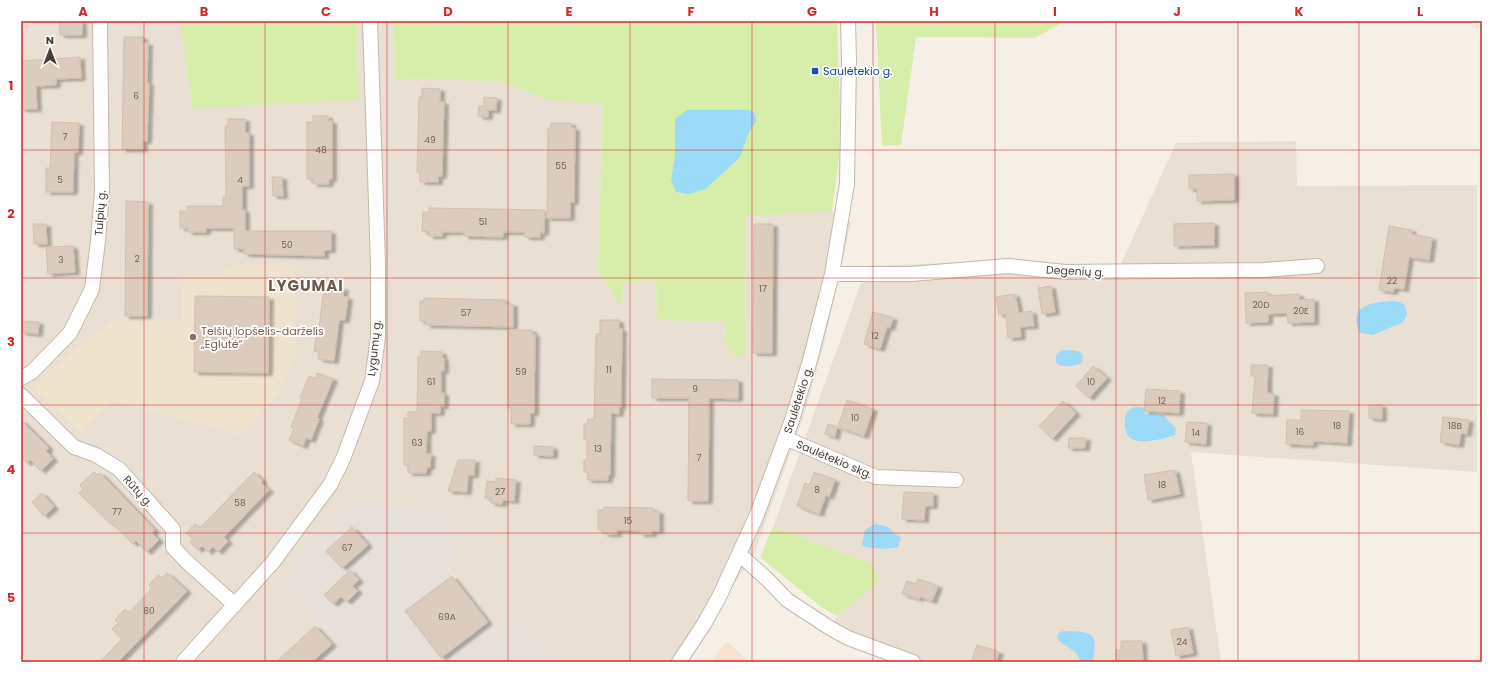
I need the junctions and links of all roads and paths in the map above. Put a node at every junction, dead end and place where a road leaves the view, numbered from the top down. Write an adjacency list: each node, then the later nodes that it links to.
1 (100, 21): 6 (street, Tulpių g.)
2 (370, 21): 11 (street, Lygumų g.)
3 (848, 21): 5 (street, Saulėtekio g.)
4 (1317, 266): 5 (street, Degenių g.)
5 (832, 274): 8 (street, Saulėtekio g.)
6 (21, 378)
7 (21, 395): 11 (street, Rūtų g.)
8 (785, 438): 9 (street, Saulėtekio skg.); 10 (street, Saulėtekio g.)
9 (956, 480)
10 (739, 554): 13 (street, Saulėtekio g.); 14 (street)
11 (235, 605): 12 (street, Lygumų g.)
12 (182, 662)
13 (680, 662)
14 (914, 662)

